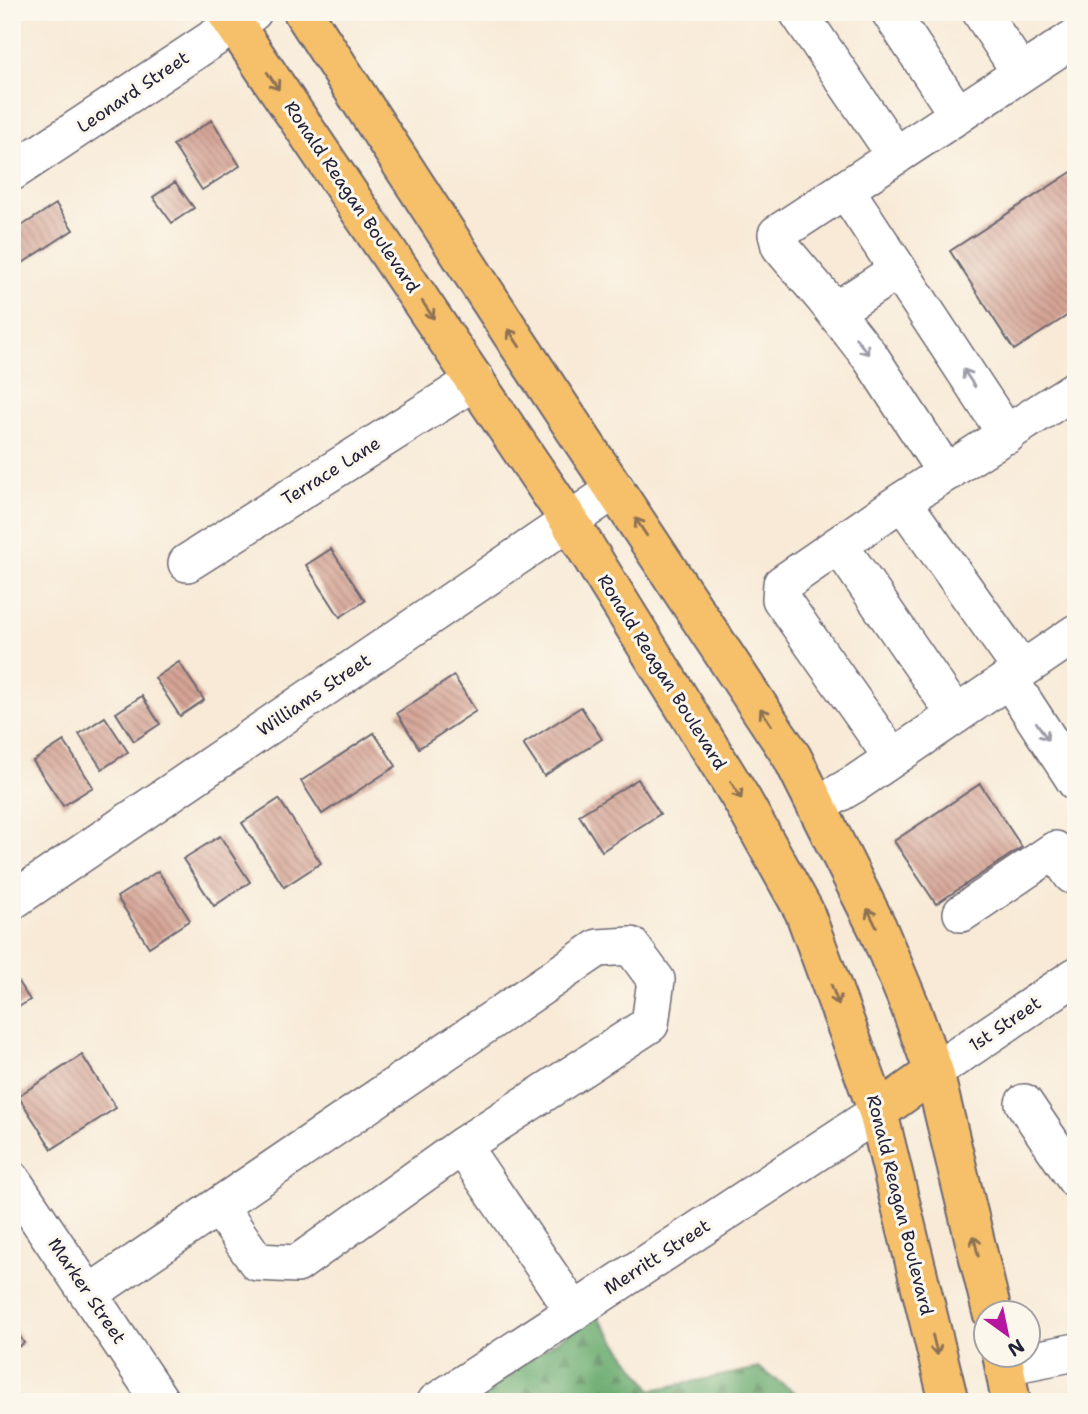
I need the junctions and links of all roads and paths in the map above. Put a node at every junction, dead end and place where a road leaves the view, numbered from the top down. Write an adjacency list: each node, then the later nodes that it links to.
1 (303, 12): 18 (main road, one-way to 1)
2 (798, 12): 9 (street)
3 (890, 12): 8 (street)
4 (981, 12): 7 (street)
5 (238, 16): 10 (street, Leonard Street); 14 (main road, Ronald Reagan Boulevard, one-way to 14)
6 (1076, 37): 7 (street)
7 (1021, 74): 8 (street)
8 (958, 115): 9 (street)
9 (896, 156): 11 (street)
10 (12, 172)
11 (845, 189): 12 (street); 13 (street)
12 (898, 270): 13 (street); 16 (street, one-way to 12)
13 (835, 311): 17 (street, one-way to 17)
14 (476, 380): 20 (main road, Ronald Reagan Boulevard); 22 (street, Terrace Lane)
15 (1076, 389): 16 (street)
16 (1007, 435): 17 (street)
17 (950, 471): 19 (street)
18 (616, 489): 20 (street, Williams Street); 28 (main road, one-way to 18)
19 (902, 501): 21 (street); 24 (street)
20 (570, 522): 30 (street, Williams Street); 35 (main road, Ronald Reagan Boulevard, one-way to 35)
21 (839, 545): 25 (street); 26 (street)
22 (187, 563)
23 (1071, 647): 24 (street)
24 (1015, 675): 25 (street); 27 (street, one-way to 27)
25 (956, 715): 26 (street)
26 (893, 758): 28 (street)
27 (1076, 782)
28 (817, 806): 33 (main road, one-way to 28)
29 (1074, 876): 31 (street)
30 (12, 901)
31 (962, 913)
32 (1076, 976): 33 (street, 1st Street)
33 (934, 1072): 35 (main road); 41 (main road, one-way to 33)
34 (1024, 1103): 38 (street)
35 (878, 1112): 42 (street, Merritt Street); 47 (main road, Ronald Reagan Boulevard, one-way to 47)
36 (462, 1146): 39 (street); 39 (street); 42 (street)
37 (12, 1180): 40 (street, Marker Street)
38 (1076, 1180)
39 (219, 1207): 40 (street)
40 (89, 1294): 45 (street, Marker Street)
41 (989, 1298)
42 (574, 1311): 46 (street, Merritt Street)
43 (1076, 1352): 44 (street)
44 (1006, 1374)
45 (161, 1402)
46 (436, 1402)
47 (949, 1402)

